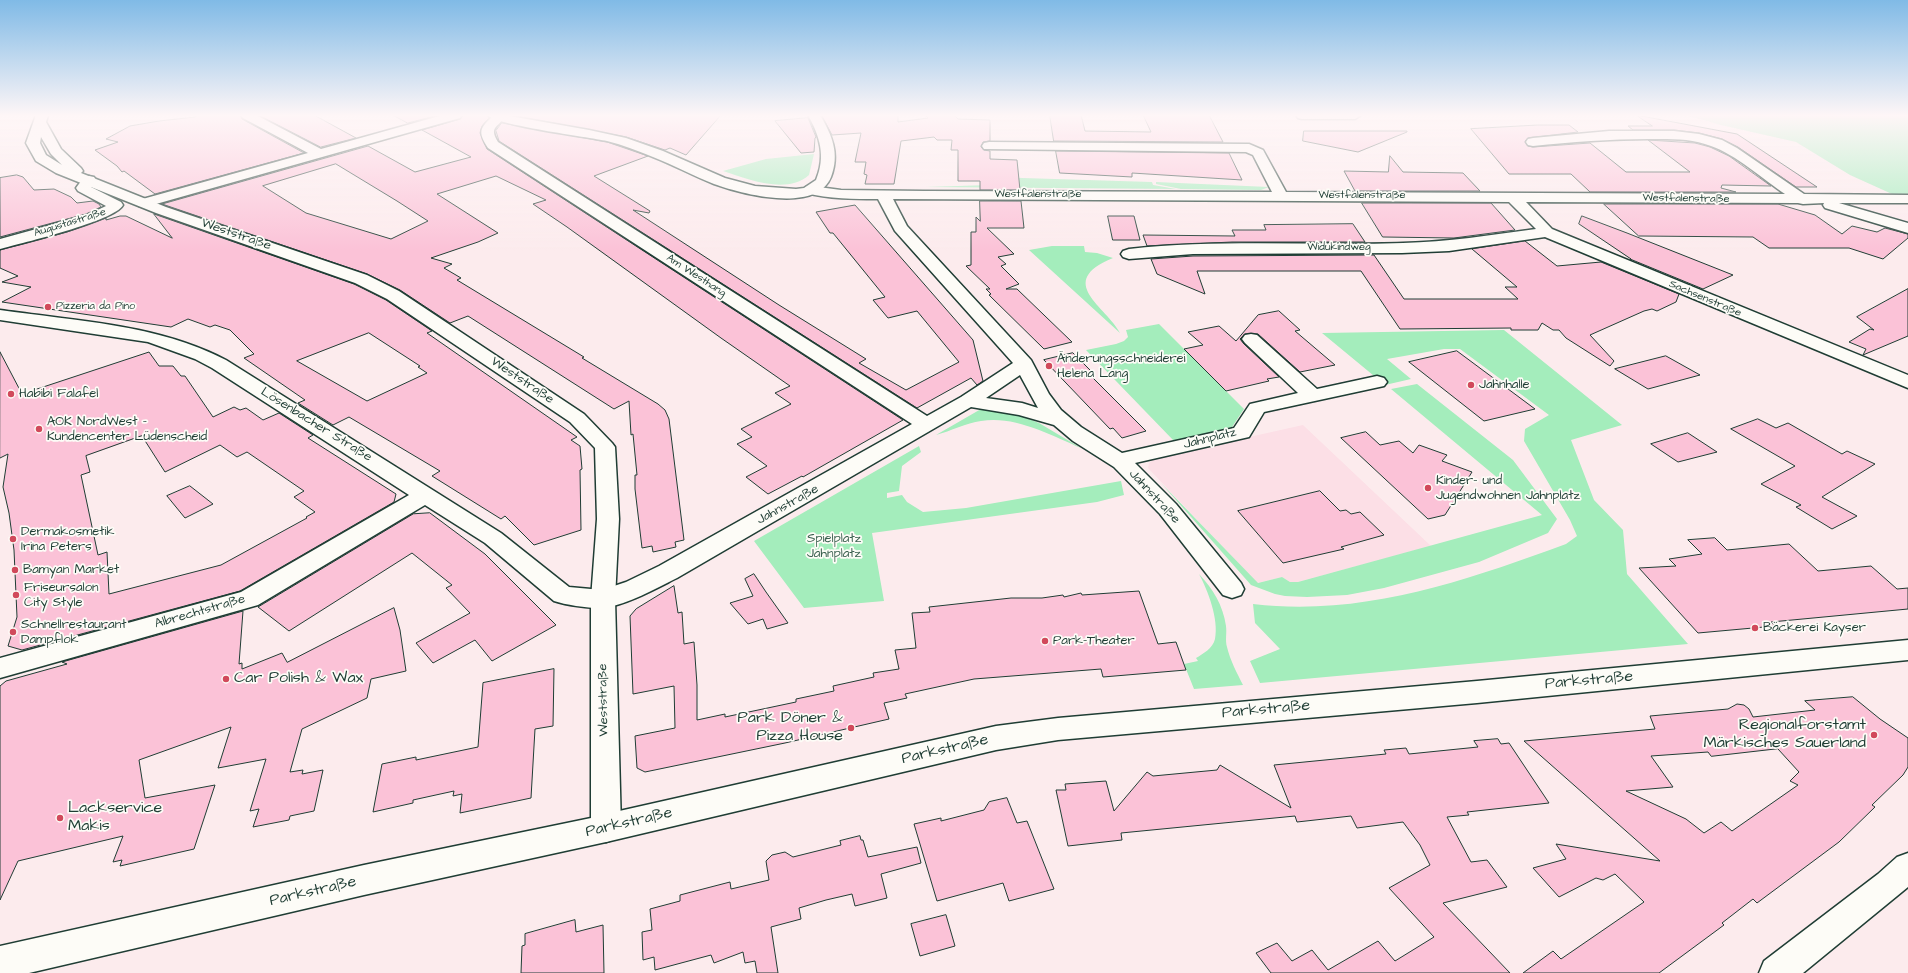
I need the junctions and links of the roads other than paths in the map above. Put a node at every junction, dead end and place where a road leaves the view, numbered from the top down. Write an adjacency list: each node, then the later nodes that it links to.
1 (45, 160): 8 (street, Weststraße)
2 (293, 160): 16 (street)
3 (518, 160): 29 (street, Am Westhang)
4 (672, 160): 9 (street, Westfalenstraße)
5 (828, 160): 9 (street)
6 (1262, 160): 11 (street)
7 (1745, 160): 14 (street)
8 (86, 179): 16 (street, Weststraße); 19 (street, Augustastraße)
9 (811, 190): 10 (street, Westfalenstraße)
10 (883, 194): 11 (street, Westfalenstraße); 23 (street, Jahnstraße)
11 (1281, 196): 12 (street, Westfalenstraße)
12 (1514, 198): 14 (street, Westfalenstraße); 18 (street, Sachsenstraße)
13 (1908, 199): 15 (street)
14 (1803, 200): 15 (street, Westfalenstraße)
15 (1821, 200): 17 (street, Westfalenstraße)
16 (144, 203): 33 (street, Weststraße)
17 (1908, 228)
18 (1547, 232): 20 (street, Widukindweg); 25 (street, Sachsenstraße)
19 (0, 244)
20 (1129, 254)
21 (0, 315): 31 (street, Lösenbacher Straße)
22 (1251, 339): 26 (street)
23 (1024, 364): 27 (street, Jahnstraße); 28 (street, Jahnstraße)
24 (1377, 382): 26 (street, Jahnplatz)
25 (1908, 382)
26 (1313, 396): 30 (street, Jahnplatz)
27 (968, 401): 28 (street, Jahnstraße); 29 (street, Jahnstraße)
28 (1061, 421): 30 (street, Jahnstraße)
29 (927, 425): 33 (street, Jahnstraße)
30 (1118, 460): 32 (street, Jahnstraße)
31 (425, 495): 33 (street, Lösenbacher Straße); 35 (street, Albrechtstraße)
32 (1232, 589)
33 (603, 599): 36 (street, Weststraße)
34 (1908, 650): 36 (street, Parkstraße)
35 (0, 668)
36 (606, 828): 38 (street, Parkstraße)
37 (1908, 867): 39 (street)
38 (0, 963)
39 (1776, 973)

